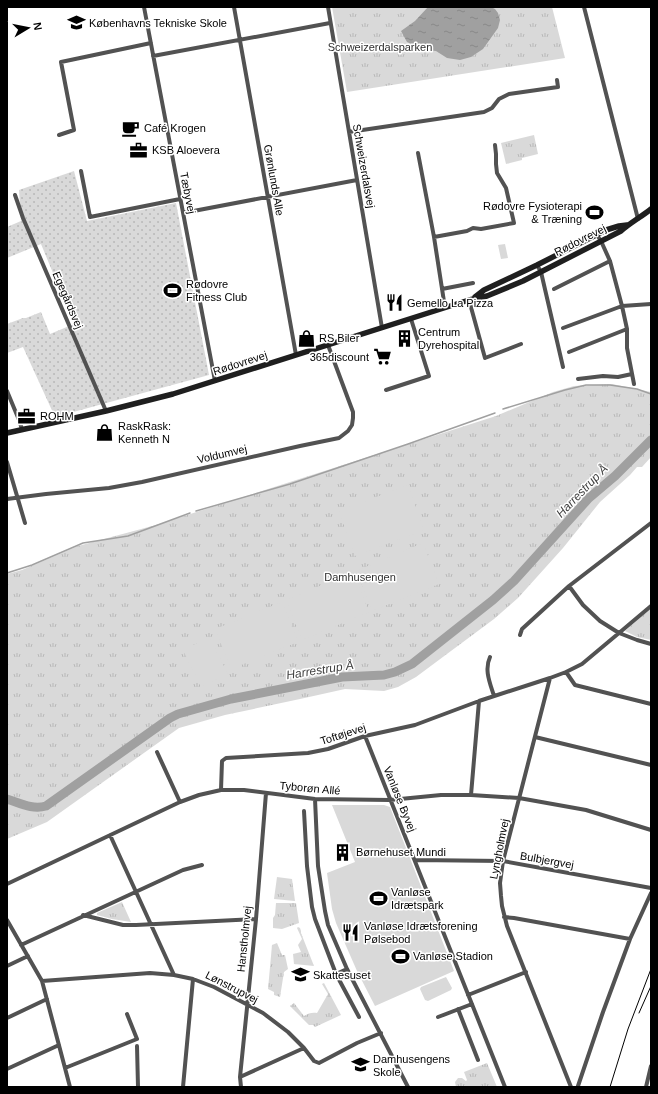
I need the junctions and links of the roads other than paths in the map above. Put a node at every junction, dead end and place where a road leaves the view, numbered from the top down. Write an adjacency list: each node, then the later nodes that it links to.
1 (144, 7): 8 (street, Tæbyvej)
2 (234, 7): 7 (street, Grønlunds Alle)
3 (328, 7): 6 (street, Schweizerdalsvej)
4 (591, 7): 5 (street)
5 (584, 8): 23 (street)
6 (330, 23): 7 (street); 11 (street, Schweizerdalsvej)
7 (240, 40): 9 (street); 18 (street, Grønlunds Alle)
8 (151, 43): 9 (street, Tæbyvej); 12 (street)
9 (154, 56): 19 (street, Tæbyvej)
10 (558, 80): 11 (street)
11 (349, 132): 16 (street, Schweizerdalsvej)
12 (59, 135)
13 (495, 145): 26 (street)
14 (418, 153): 26 (street)
15 (81, 171): 19 (street)
16 (357, 180): 18 (street); 39 (street, Schweizerdalsvej)
17 (15, 195): 53 (street, Egegårdsvej)
18 (268, 197): 21 (street); 45 (street, Grønlunds Alle)
19 (180, 199): 21 (street, Tæbyvej)
20 (651, 209): 23 (street, Rødovrevej)
21 (183, 213): 49 (street, Tæbyvej)
22 (651, 214): 23 (street, Rødovrevej)
23 (638, 219): 24 (street, Rødovrevej)
24 (628, 225): 25 (street, Rødovrevej); 27 (street, Rødovrevej)
25 (597, 235): 27 (street); 29 (street, Rødovrevej)
26 (434, 237): 33 (street)
27 (601, 241): 28 (street); 30 (street, Rødovrevej)
28 (610, 261): 32 (street); 36 (street)
29 (538, 266): 30 (street); 34 (street, Rødovrevej)
30 (541, 272): 34 (street, Rødovrevej); 46 (street)
31 (473, 283): 33 (street)
32 (554, 288)
33 (442, 289): 37 (street)
34 (472, 299): 37 (street, Rødovrevej); 42 (street)
35 (651, 304): 36 (street)
36 (622, 306): 40 (street); 41 (street)
37 (445, 308): 38 (street, Rødovrevej)
38 (411, 319): 39 (street, Rødovrevej); 51 (street)
39 (382, 328): 43 (street, Rødovrevej)
40 (563, 328)
41 (627, 328): 44 (street); 47 (street)
42 (521, 344)
43 (328, 345): 45 (street, Rødovrevej); 57 (street, Voldumvej)
44 (569, 352)
45 (296, 356): 49 (street, Rødovrevej)
46 (563, 367)
47 (632, 374): 48 (street); 50 (street)
48 (578, 379)
49 (215, 381): 53 (street, Rødovrevej)
50 (634, 384)
51 (386, 390)
52 (7, 391): 54 (street)
53 (106, 411): 54 (street, Rødovrevej)
54 (22, 430): 55 (street, Rødovrevej)
55 (7, 433)
56 (7, 462): 57 (street)
57 (17, 497): 58 (street, Voldumvej); 59 (street)
58 (7, 499)
59 (25, 523)
60 (651, 523): 61 (street)
61 (569, 586): 63 (street); 64 (street)
62 (651, 606): 63 (street, Toftøjevej)
63 (620, 632): 65 (street); 67 (street, Toftøjevej)
64 (520, 635)
65 (651, 644)
66 (490, 657): 69 (street)
67 (566, 672): 68 (street, Toftøjevej); 71 (street)
68 (552, 677): 69 (street, Toftøjevej); 73 (street, Lyngholmvej)
69 (494, 696): 70 (street, Toftøjevej)
70 (480, 701): 72 (street, Toftøjevej); 78 (street)
71 (651, 704)
72 (365, 736): 76 (street, Toftøjevej); 81 (street, Vanløse Byvej)
73 (535, 737): 75 (street); 79 (street, Lyngholmvej)
74 (157, 752): 82 (street)
75 (651, 765)
76 (220, 790): 77 (street, Tyborøn Allé); 82 (street, Tyborøn Allé)
77 (266, 792): 80 (street, Tyborøn Allé); 97 (street, Hanstholmvej)
78 (471, 795): 79 (street, Tyborøn Allé); 81 (street, Tyborøn Allé)
79 (519, 798): 84 (street, Tyborøn Allé); 87 (street, Lyngholmvej)
80 (315, 800): 81 (street, Tyborøn Allé); 90 (street)
81 (390, 800): 86 (street, Vanløse Byvej)
82 (180, 802): 85 (street, Tyborøn Allé)
83 (304, 811): 89 (street)
84 (651, 830)
85 (110, 835): 91 (street, Tyborøn Allé); 93 (street)
86 (415, 860): 87 (street, Bulbjergvej); 110 (street, Vanløse Byvej)
87 (503, 861): 92 (street, Bulbjergvej); 96 (street, Lyngholmvej)
88 (202, 865): 93 (street)
89 (307, 866): 90 (street); 106 (street)
90 (318, 866): 104 (street)
91 (7, 884)
92 (651, 888)
93 (136, 891): 95 (street); 99 (street)
94 (651, 893): 100 (street)
95 (83, 915): 99 (street); 101 (street)
96 (504, 917): 100 (street); 105 (street, Lyngholmvej)
97 (256, 919): 99 (street); 113 (street, Hanstholmvej)
98 (7, 920): 101 (street)
99 (152, 925): 107 (street)
100 (630, 939): 135 (street)
101 (21, 945): 102 (street)
102 (28, 956): 103 (street); 109 (street)
103 (7, 966)
104 (347, 969): 106 (street); 119 (street)
105 (526, 972): 110 (street); 134 (street, Lyngholmvej)
106 (336, 974): 116 (street)
107 (174, 975): 108 (street, Lønstrupvej); 109 (street, Lønstrupvej)
108 (193, 979): 113 (street, Lønstrupvej); 130 (street)
109 (42, 981): 111 (street)
110 (468, 995): 112 (street, Vanløse Byvej)
111 (47, 999): 118 (street); 120 (street)
112 (472, 1004): 114 (street); 133 (street, Vanløse Byvej)
113 (247, 1005): 122 (street, Lønstrupvej); 127 (street, Hanstholmvej)
114 (458, 1009): 117 (street); 123 (street)
115 (127, 1014): 125 (street)
116 (360, 1017)
117 (438, 1017)
118 (7, 1018)
119 (381, 1033): 122 (street, Lønstrupvej); 132 (street)
120 (59, 1045): 125 (street); 126 (street)
121 (137, 1046): 129 (street)
122 (304, 1048): 127 (street)
123 (478, 1060)
124 (651, 1066): 136 (street)
125 (65, 1068): 128 (street)
126 (7, 1069)
127 (240, 1077): 131 (street, Hanstholmvej)
128 (70, 1087)
129 (138, 1087)
130 (183, 1087)
131 (241, 1087)
132 (408, 1087)
133 (504, 1087)
134 (571, 1087)
135 (577, 1087)
136 (646, 1087)

